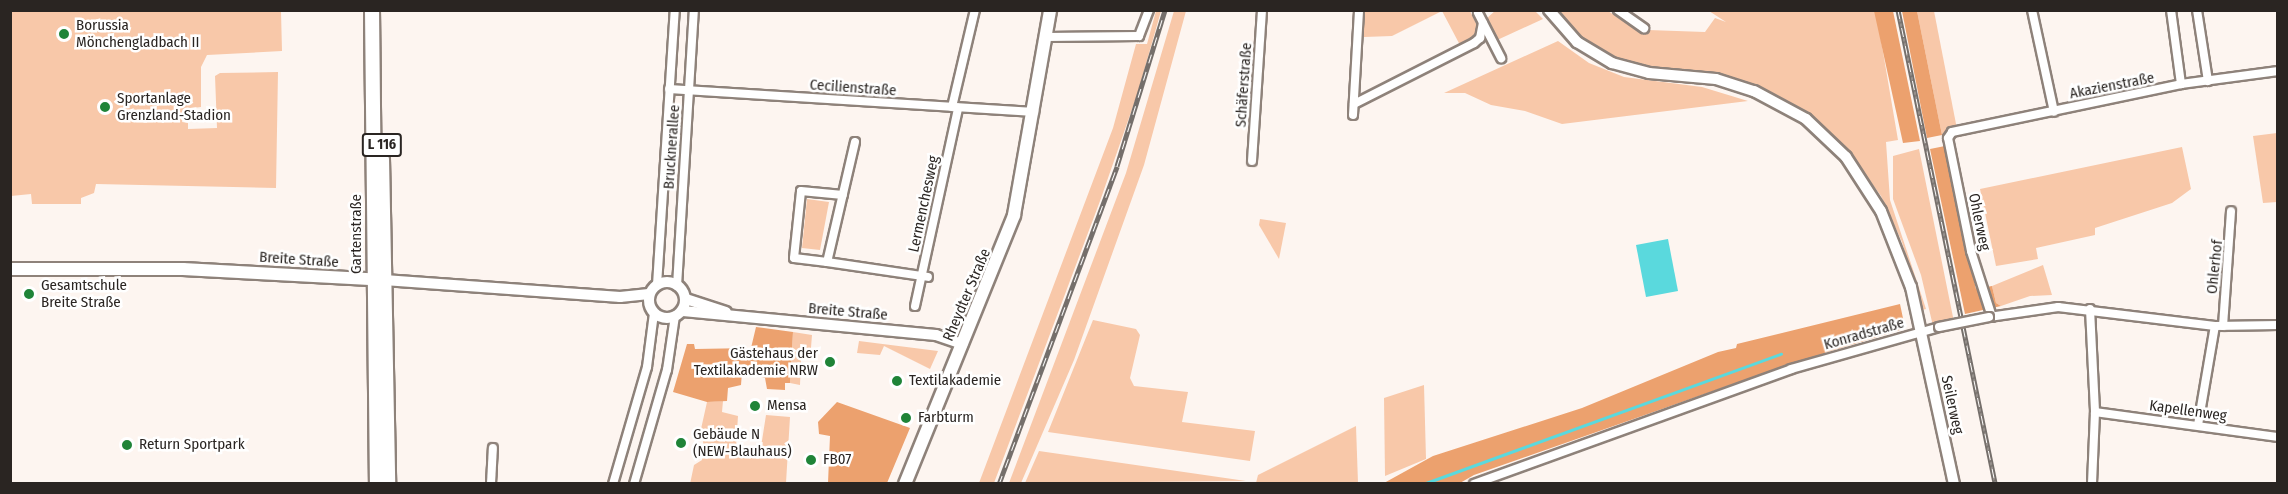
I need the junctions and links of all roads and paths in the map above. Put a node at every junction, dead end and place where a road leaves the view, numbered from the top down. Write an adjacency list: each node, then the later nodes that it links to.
1 (372, 10): 38 (main road, Gartenstraße / L 116)
2 (381, 10): 38 (main road, Gartenstraße / L 116)
3 (675, 10): 23 (street, Brucknerallee)
4 (694, 10): 24 (street, Brucknerallee)
5 (975, 10): 26 (street, Lermenchesweg)
6 (1050, 10): 18 (main road, Rheydter Straße)
7 (1149, 10): 18 (street)
8 (1262, 10): 32 (street, Schäferstraße)
9 (1359, 10): 25 (street)
10 (1549, 10): 49 (street, Seilerweg)
11 (1618, 10): 17 (street)
12 (2032, 10): 28 (street)
13 (2171, 10): 22 (street)
14 (2197, 10): 21 (street)
15 (1479, 11): 16 (street)
16 (1483, 23): 19 (street); 25 (street)
17 (1644, 28)
18 (1046, 37): 27 (main road, Rheydter Straße)
19 (1501, 58)
20 (2277, 71): 21 (street, Akazienstraße)
21 (2208, 81): 22 (street, Akazienstraße)
22 (2181, 84): 28 (street, Akazienstraße)
23 (669, 89): 24 (street, Cecilienstraße); 39 (street, Brucknerallee)
24 (689, 91): 26 (street, Cecilienstraße); 40 (street, Brucknerallee)
25 (1354, 104): 29 (street)
26 (955, 108): 27 (street, Cecilienstraße); 37 (street, Lermenchesweg)
27 (1034, 112): 50 (main road, Rheydter Straße)
28 (2054, 112): 30 (street, Akazienstraße)
29 (1353, 115)
30 (1952, 132): 46 (street, Ohlerweg)
31 (855, 142): 33 (street)
32 (1252, 161)
33 (843, 195): 35 (street); 35 (street)
34 (2231, 211): 48 (street, Ohlerhof)
35 (827, 262): 37 (street)
36 (10, 269): 38 (main road, Breite Straße)
37 (925, 276): 42 (street, Lermenchesweg)
38 (379, 280): 41 (street, Breite Straße); 55 (main road, Gartenstraße / L 116)
39 (657, 285): 40 (street); 41 (street)
40 (677, 286): 43 (street)
41 (648, 299): 45 (street)
42 (915, 306)
43 (681, 309): 45 (street, Breite Straße); 50 (street, Breite Straße); 60 (street)
44 (2090, 309): 46 (street, Konradstraße); 48 (street, Konradstraße); 51 (street)
45 (654, 313): 59 (street)
46 (1990, 317): 49 (street, Konradstraße, bridge)
47 (2277, 325): 48 (street, Konradstraße)
48 (2219, 326): 52 (street, Ohlerhof)
49 (1922, 332): 62 (street, Konradstraße); 63 (street, Seilerweg)
50 (962, 344): 61 (main road, Rheydter Straße)
51 (2095, 412): 52 (street, Kapellenweg); 64 (street)
52 (2198, 425): 53 (street, Kapellenweg)
53 (2277, 436)
54 (493, 448): 58 (street)
55 (383, 455): 56 (main road, L 116); 57 (main road, L 116)
56 (377, 483)
57 (388, 483)
58 (491, 483)
59 (613, 483)
60 (634, 483)
61 (905, 483)
62 (1474, 483)
63 (1954, 483)
64 (2092, 483)

